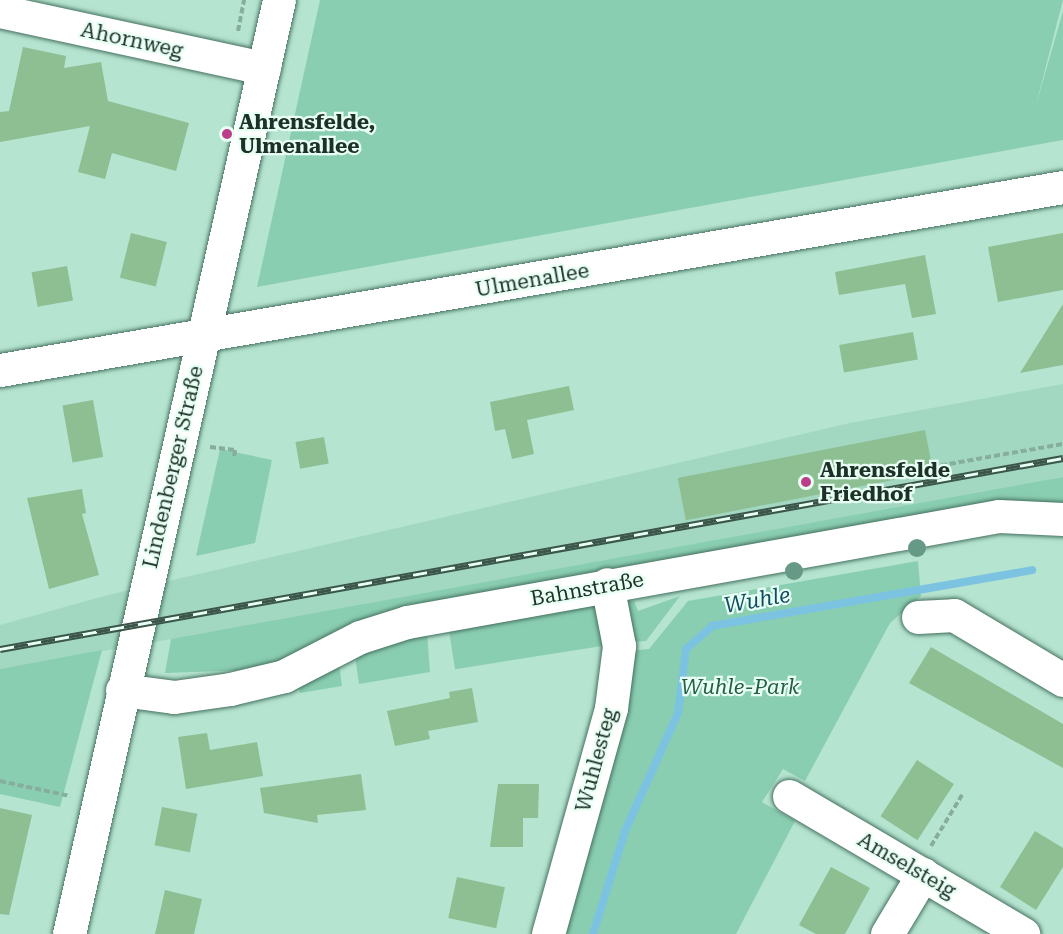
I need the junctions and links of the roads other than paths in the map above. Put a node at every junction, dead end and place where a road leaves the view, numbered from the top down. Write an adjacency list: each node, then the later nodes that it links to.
1 (279, 0): 3 (street, Lindenberger Straße)
2 (0, 11): 3 (street, Ahornweg)
3 (264, 68): 5 (street, Lindenberger Straße)
4 (1063, 187): 5 (street, Ulmenallee)
5 (202, 337): 6 (street, Ulmenallee); 11 (street, Lindenberger Straße)
6 (0, 370)
7 (1063, 519): 8 (street, Bahnstraße)
8 (607, 584): 11 (street, Bahnstraße); 15 (street, Wuhlesteg)
9 (918, 617): 10 (street)
10 (1063, 680)
11 (122, 690): 14 (street, Lindenberger Straße)
12 (789, 796): 13 (street, Amselsteig)
13 (920, 872): 16 (street); 17 (street, Amselsteig)
14 (69, 934)
15 (548, 934)
16 (887, 934)
17 (1023, 934)

